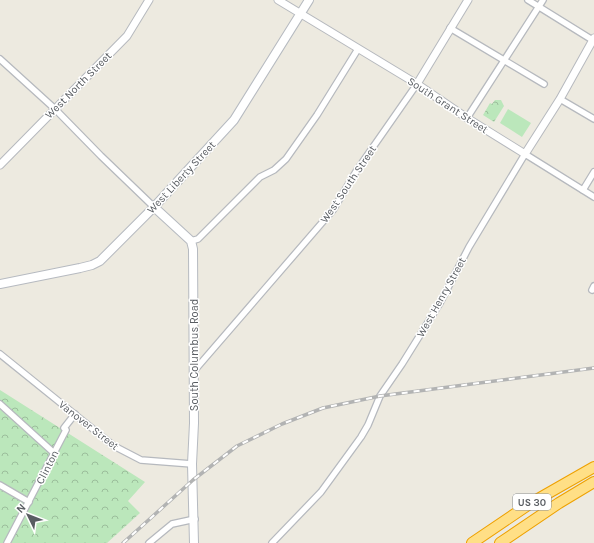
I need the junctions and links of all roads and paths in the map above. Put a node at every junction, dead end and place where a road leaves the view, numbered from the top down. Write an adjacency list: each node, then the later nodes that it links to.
1 (149, 0): 17 (street, West North Street)
2 (278, 0): 8 (street, South Grant Street)
3 (309, 0): 8 (main road, West Liberty Street)
4 (468, 0): 9 (street, West South Street)
5 (528, 0): 7 (street)
6 (543, 0): 7 (street)
7 (539, 7): 10 (street); 13 (street)
8 (300, 13): 11 (street, South Grant Street); 25 (main road, West Liberty Street)
9 (450, 28): 13 (street); 14 (street, West South Street)
10 (594, 40): 16 (street, West Henry Street)
11 (358, 49): 14 (street, South Grant Street); 26 (street)
12 (0, 60): 17 (street)
13 (505, 60): 15 (street); 18 (street)
14 (417, 84): 18 (street, South Grant Street); 29 (street, West South Street)
15 (544, 84)
16 (560, 99): 19 (street); 20 (street, West Henry Street)
17 (55, 109): 21 (street, West North Street); 25 (street)
18 (467, 118): 20 (street, South Grant Street)
19 (594, 119)
20 (526, 154): 23 (street, South Grant Street); 42 (street, West Henry Street)
21 (0, 165)
22 (594, 172): 23 (street)
23 (583, 190): 24 (street, South Grant Street)
24 (594, 197)
25 (154, 207): 26 (main road); 27 (main road, West Liberty Street)
26 (191, 241): 29 (main road, South Columbus Road)
27 (0, 284)
28 (0, 354): 31 (street, Vanover Street)
29 (194, 371): 33 (main road, South Columbus Road)
30 (0, 404): 32 (street)
31 (75, 414): 32 (street, Clinton); 33 (street, Vanover Street)
32 (54, 453): 37 (street, Clinton)
33 (192, 464): 38 (main road, South Columbus Road)
34 (594, 467): 43 (highway, US 30)
35 (590, 484): 44 (highway, US 30); 45 (highway)
36 (0, 485): 37 (street)
37 (29, 502): 39 (street, Clinton)
38 (194, 519): 40 (street); 41 (main road, South Columbus Road)
39 (7, 543)
40 (149, 543)
41 (195, 543)
42 (272, 543)
43 (472, 543)
44 (500, 543)
45 (508, 543)

